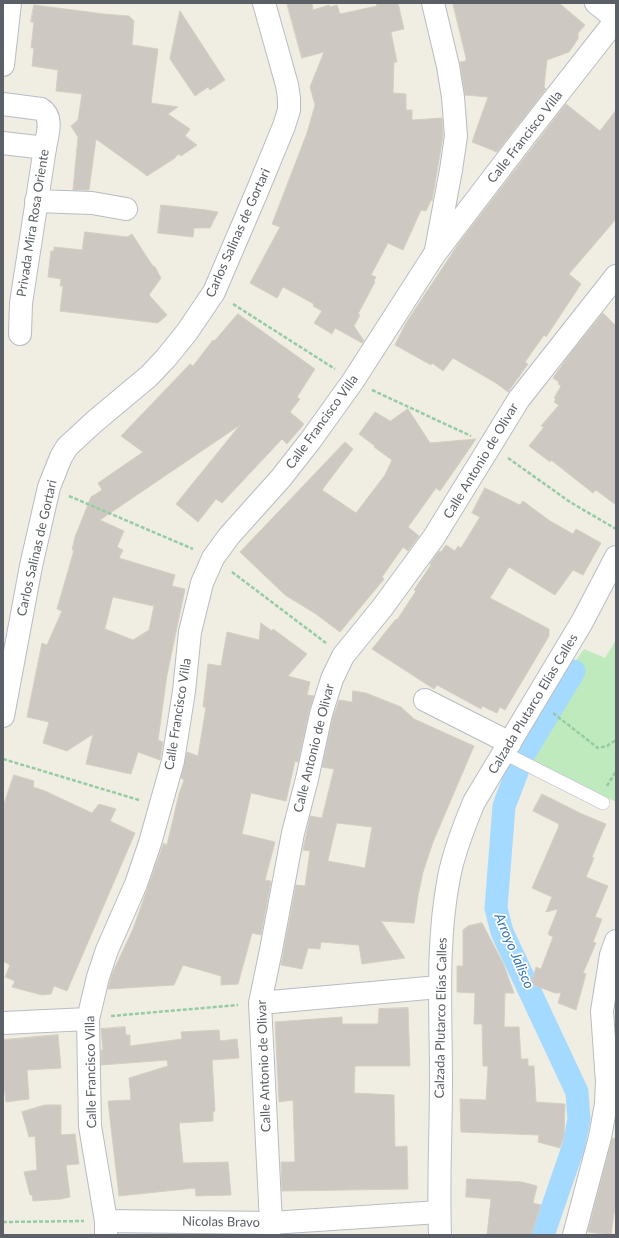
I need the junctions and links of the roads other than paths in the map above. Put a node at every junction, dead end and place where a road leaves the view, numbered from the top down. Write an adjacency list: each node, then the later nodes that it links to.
1 (10, 3): 6 (street)
2 (264, 3): 17 (street, Carlos Salinas de Gortari)
3 (433, 3): 12 (street, Calle Francisco Villa)
4 (596, 3): 5 (street)
5 (616, 19): 12 (street, Calle Francisco Villa)
6 (3, 65)
7 (3, 104): 9 (street, Privada Mira Rosa Oriente)
8 (3, 143): 9 (street)
9 (45, 148): 10 (street, Privada Mira Rosa Oriente)
10 (36, 201): 11 (street); 14 (street, Privada Mira Rosa Oriente)
11 (126, 209)
12 (434, 255): 24 (street, Calle Francisco Villa)
13 (616, 276): 22 (street, Calle Antonio de Olivar)
14 (20, 334)
15 (616, 557): 18 (street, Calzada Plutarco Elías Calles)
16 (425, 700): 18 (street)
17 (3, 716)
18 (509, 752): 19 (lane); 21 (street, Calzada Plutarco Elías Calles)
19 (603, 803)
20 (616, 941): 23 (street)
21 (439, 987): 22 (street); 26 (street, Calzada Plutarco Elías Calles)
22 (260, 1003): 28 (street, Calle Antonio de Olivar)
23 (609, 1014): 30 (street)
24 (88, 1019): 25 (street); 27 (street, Calle Francisco Villa)
25 (3, 1023)
26 (439, 1212): 28 (street, Nicolas Bravo); 29 (street, Calzada Plutarco Elías Calles)
27 (106, 1228): 28 (street, Nicolas Bravo)
28 (269, 1229)
29 (440, 1235)
30 (574, 1235)

